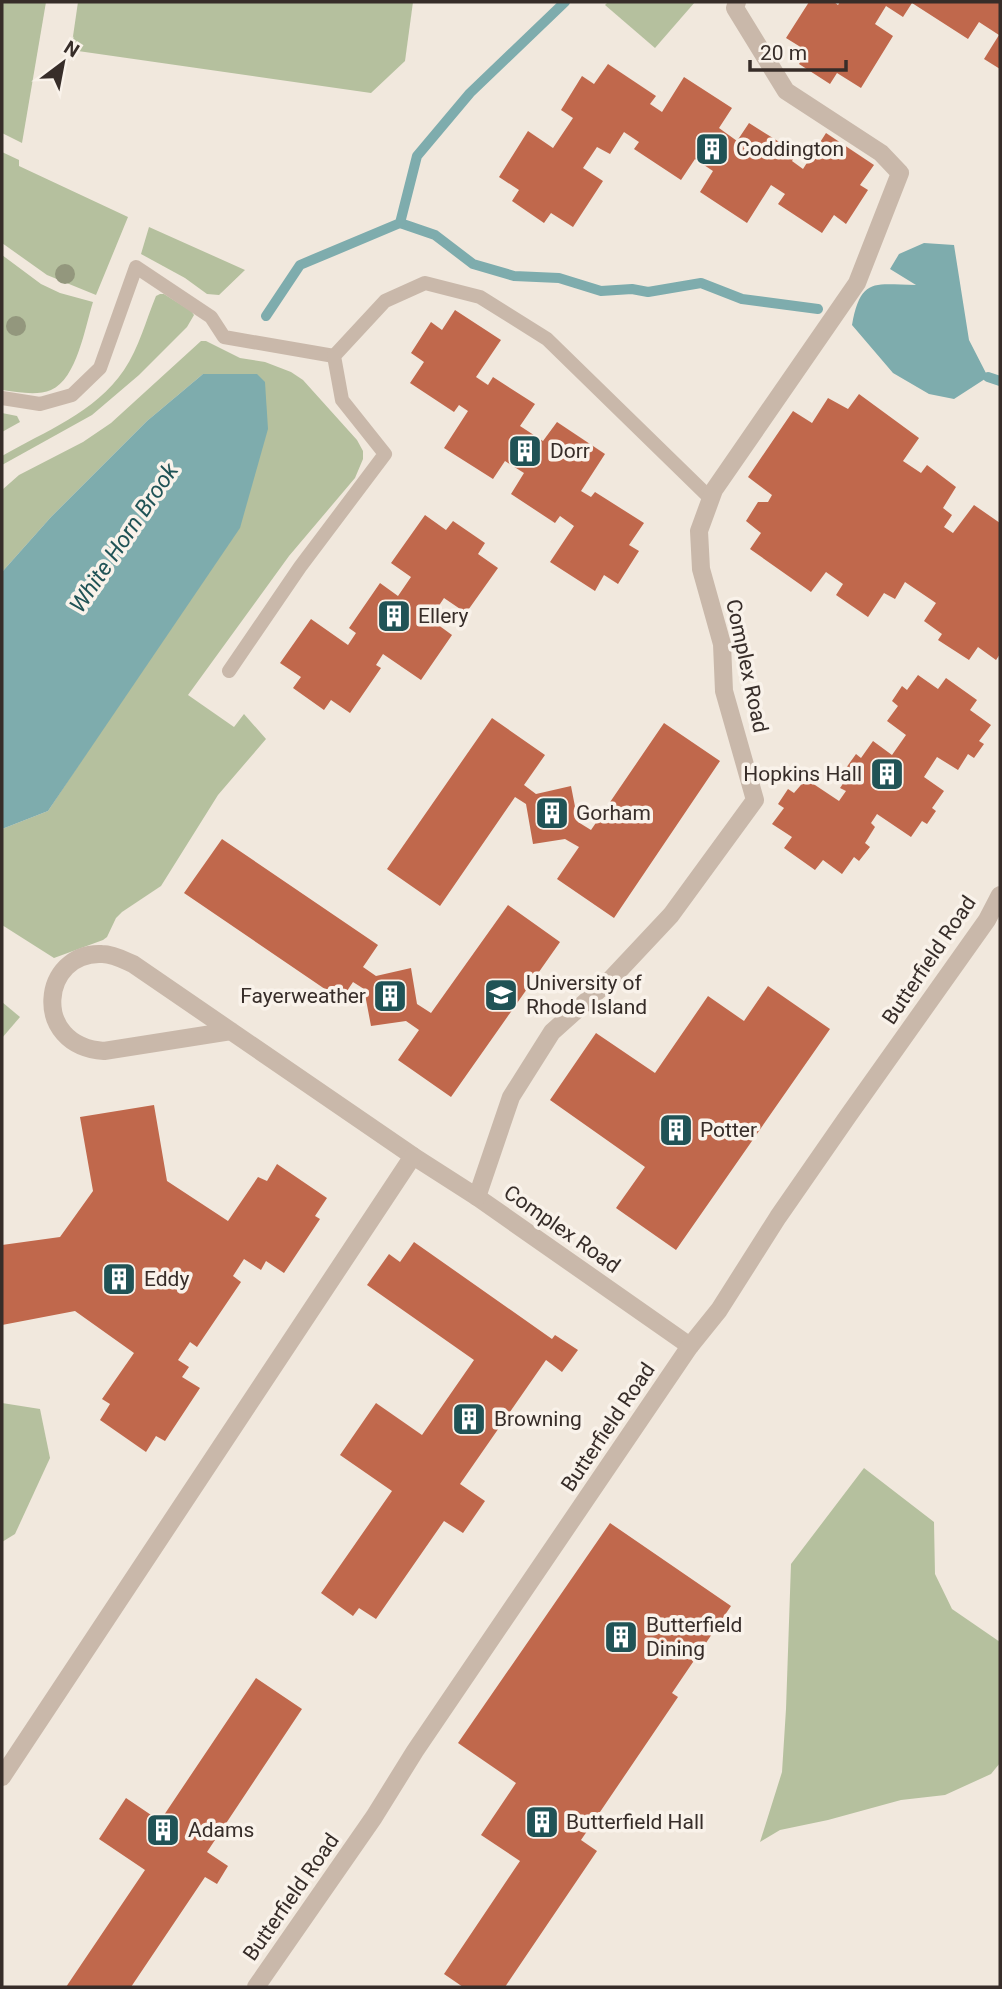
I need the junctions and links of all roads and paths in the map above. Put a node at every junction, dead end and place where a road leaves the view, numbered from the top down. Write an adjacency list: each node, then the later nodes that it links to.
1 (737, 2): 4 (street, Complex Road)
2 (334, 356): 3 (lane); 4 (lane); 5 (lane)
3 (2, 398)
4 (711, 499): 9 (street, Complex Road)
5 (229, 671)
6 (1000, 895): 10 (street, Butterfield Road)
7 (231, 1031): 7 (street); 8 (street)
8 (413, 1156): 9 (street); 11 (street)
9 (477, 1197): 10 (street, Complex Road)
10 (690, 1346): 12 (street, Butterfield Road)
11 (2, 1777)
12 (256, 1987)

